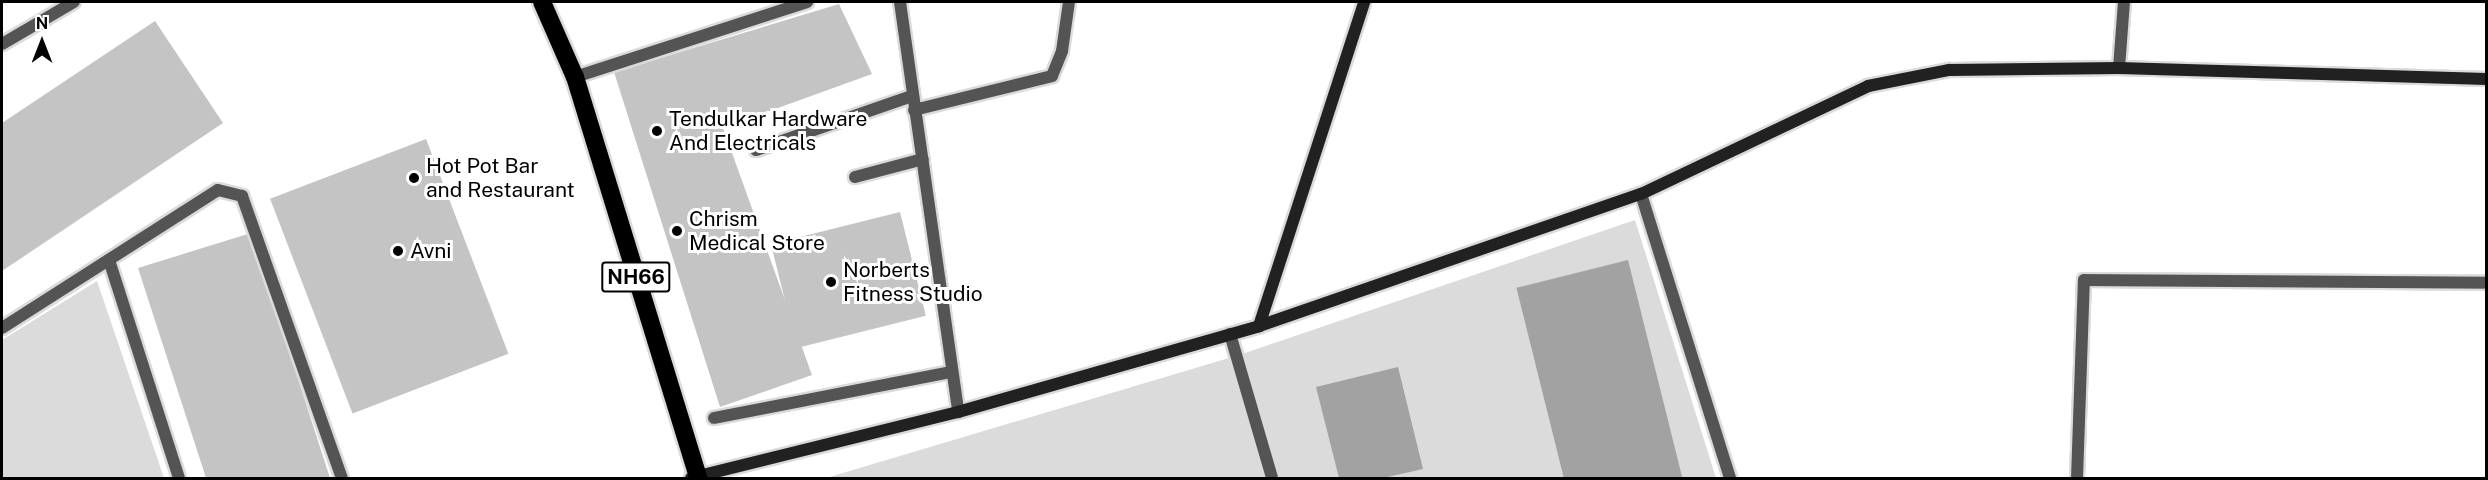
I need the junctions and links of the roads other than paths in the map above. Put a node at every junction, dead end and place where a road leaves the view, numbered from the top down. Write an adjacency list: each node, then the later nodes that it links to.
1 (74, 2): 8 (street)
2 (542, 2): 10 (highway, NH66)
3 (807, 2): 10 (street)
4 (900, 2): 12 (street)
5 (1069, 2): 13 (street)
6 (1364, 2): 20 (street)
7 (2124, 2): 9 (street)
8 (2, 45)
9 (2120, 68): 11 (street); 17 (street)
10 (575, 77): 28 (highway, NH66)
11 (2487, 79)
12 (912, 96): 13 (street); 14 (street)
13 (914, 110): 15 (street)
14 (756, 150)
15 (923, 159): 16 (street); 23 (street)
16 (855, 177)
17 (1641, 194): 20 (street); 30 (street)
18 (109, 260): 21 (street); 26 (street); 27 (street)
19 (2487, 284): 31 (street)
20 (1258, 326): 22 (street)
21 (2, 328)
22 (1230, 334): 24 (street); 29 (street)
23 (950, 372): 24 (street); 25 (street)
24 (958, 412): 28 (street)
25 (714, 418)
26 (179, 478)
27 (342, 478)
28 (695, 478)
29 (1272, 478)
30 (1730, 478)
31 (2077, 478)

